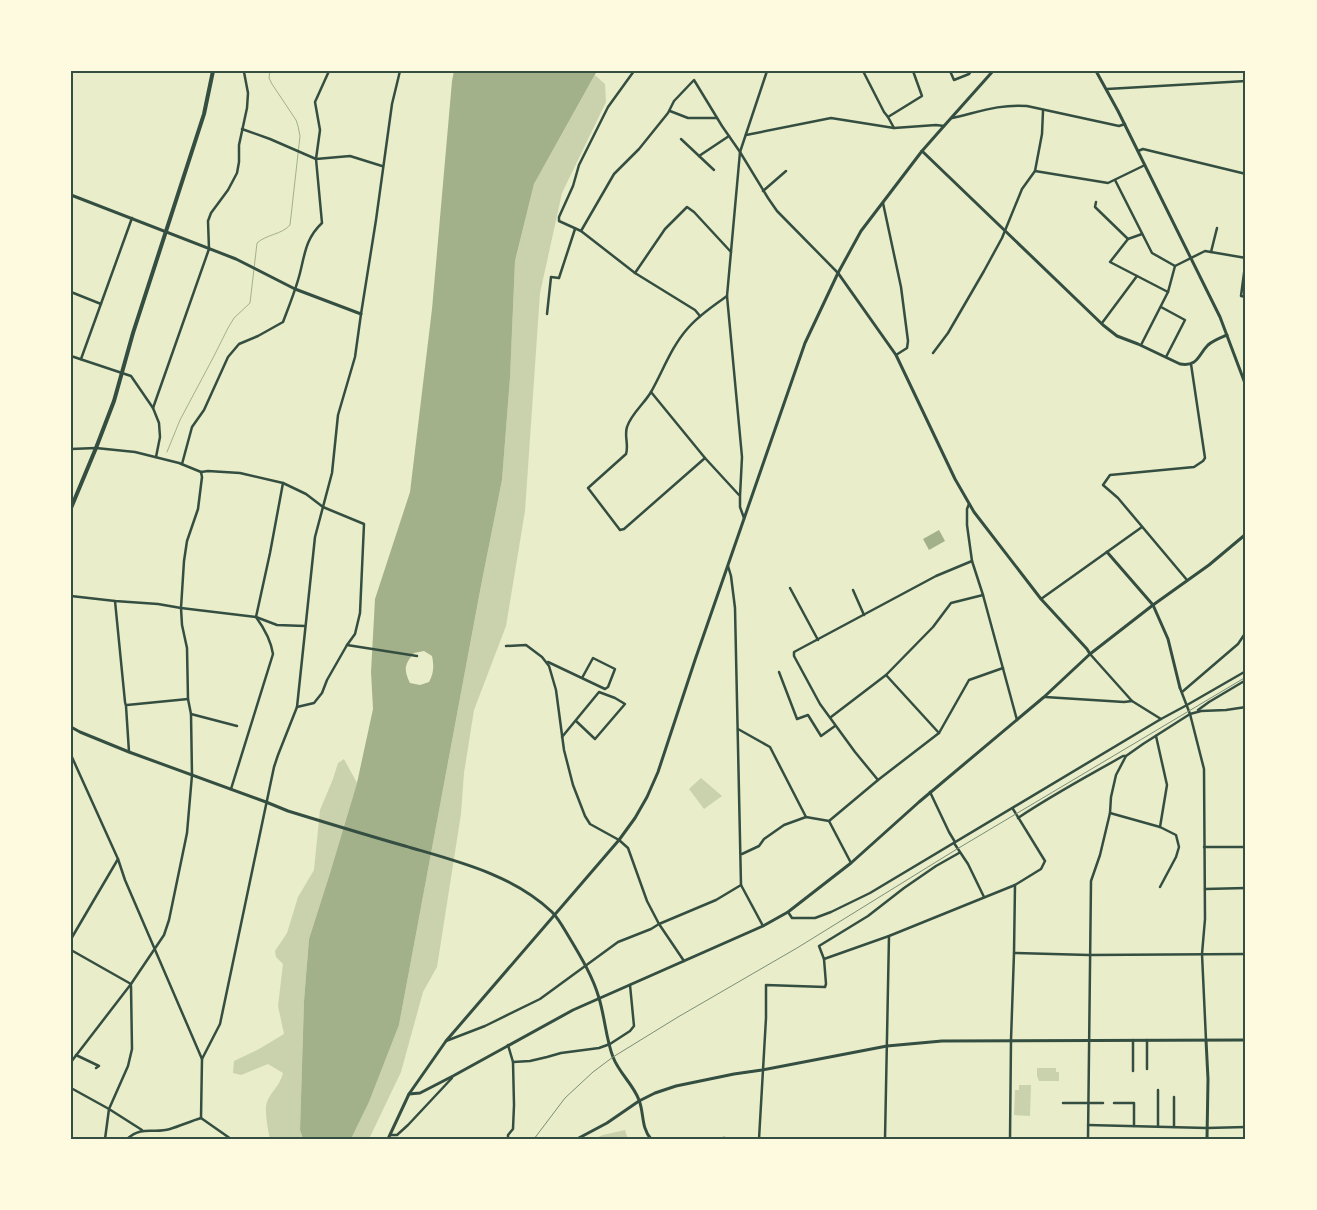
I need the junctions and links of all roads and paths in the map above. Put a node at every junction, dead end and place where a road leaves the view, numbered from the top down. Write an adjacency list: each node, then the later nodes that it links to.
1 (213, 71): 49 (main road)
2 (329, 71): 32 (street)
3 (400, 71): 34 (street)
4 (634, 71): 46 (street)
5 (767, 71): 25 (street)
6 (863, 71): 18 (street)
7 (913, 71): 18 (street)
8 (950, 71): 9 (street)
9 (971, 71)
10 (986, 71): 13 (street)
11 (1096, 71): 15 (street)
12 (244, 72): 24 (street)
13 (992, 72): 20 (street)
14 (1246, 81): 15 (street)
15 (1107, 89): 21 (street)
16 (670, 111): 19 (street); 19 (street); 48 (street)
17 (1043, 111): 20 (street); 21 (street); 37 (street)
18 (888, 117): 23 (street)
19 (717, 118): 26 (street)
20 (952, 118): 22 (street)
21 (1125, 124): 29 (street)
22 (944, 126): 23 (street); 28 (street)
23 (894, 128): 25 (street)
24 (242, 129): 32 (street); 52 (street)
25 (746, 135): 30 (street)
26 (729, 136): 30 (street); 31 (street)
27 (681, 140): 31 (street)
28 (922, 151): 43 (street); 47 (street)
29 (1138, 151): 33 (street); 38 (street)
30 (740, 152): 40 (street); 53 (street)
31 (699, 156): 35 (street)
32 (316, 159): 34 (street); 60 (street)
33 (1145, 165): 39 (street); 55 (street)
34 (382, 166): 67 (street)
35 (714, 170)
36 (786, 171): 40 (street)
37 (1035, 171): 39 (street); 47 (street)
38 (1246, 174)
39 (1115, 180): 50 (street)
40 (763, 191): 58 (street)
41 (71, 195): 44 (street)
42 (1096, 202): 51 (street)
43 (882, 203): 58 (street); 75 (street)
44 (132, 218): 49 (street); 65 (street)
45 (1217, 228): 54 (street)
46 (575, 229): 48 (street); 68 (street)
47 (1005, 230): 70 (street); 73 (street)
48 (580, 231): 57 (street)
49 (166, 232): 52 (street); 79 (main road)
50 (1142, 234): 51 (street); 56 (street)
51 (1128, 239): 59 (street)
52 (209, 249): 60 (street); 82 (street)
53 (731, 252): 57 (street); 63 (street)
54 (1211, 252): 55 (street); 64 (street)
55 (1191, 258): 56 (street); 71 (street)
56 (1175, 266): 62 (street)
57 (635, 272): 69 (street)
58 (838, 274): 75 (street); 94 (street)
59 (1137, 276): 62 (street); 70 (street)
60 (295, 289): 67 (street); 87 (street)
61 (71, 292): 65 (street)
62 (1168, 292): 66 (street)
63 (727, 296): 69 (street); 90 (street)
64 (1246, 297)
65 (101, 304): 77 (street)
66 (1161, 306): 72 (street); 76 (street)
67 (360, 314): 93 (street)
68 (547, 314)
69 (700, 316): 81 (street)
70 (1102, 324): 72 (street)
71 (1227, 335): 78 (street); 80 (street)
72 (1141, 346): 76 (street)
73 (933, 353)
74 (71, 356): 77 (street)
75 (896, 356): 91 (street)
76 (1166, 357): 78 (street)
77 (80, 359): 79 (street)
78 (1191, 364): 95 (street)
79 (123, 372): 82 (street); 83 (main road)
80 (1246, 386)
81 (651, 392): 86 (street); 86 (street)
82 (153, 408): 85 (street)
83 (96, 448): 84 (street); 85 (street); 92 (main road)
84 (71, 449)
85 (156, 457): 87 (street)
86 (705, 458): 90 (street)
87 (182, 464): 88 (street)
88 (202, 472): 89 (street); 108 (street)
89 (282, 483): 93 (street); 110 (street)
90 (740, 496): 94 (street)
91 (969, 504): 98 (street); 105 (street)
92 (71, 508)
93 (323, 508): 111 (street); 114 (street)
94 (744, 518): 99 (street)
95 (1142, 526): 97 (street); 100 (street)
96 (1246, 534): 100 (street)
97 (1107, 552): 105 (street); 107 (street)
98 (972, 561): 103 (street); 109 (street)
99 (728, 566): 143 (street); 161 (street)
100 (1187, 580): 107 (street)
101 (790, 588): 113 (street)
102 (853, 590): 109 (street)
103 (984, 595): 119 (street); 122 (street)
104 (71, 596): 106 (street)
105 (1041, 599): 116 (street)
106 (115, 601): 108 (street); 130 (street)
107 (1153, 605): 116 (street); 125 (street)
108 (181, 608): 110 (street); 127 (street)
109 (864, 615): 113 (street)
110 (256, 617): 111 (street); 152 (street)
111 (306, 626): 131 (street)
112 (1246, 632): 125 (street)
113 (818, 640): 136 (street)
114 (347, 645): 117 (street); 131 (street)
115 (506, 646): 118 (street)
116 (1090, 654): 126 (street); 128 (street)
117 (417, 656)
118 (546, 662): 123 (street); 146 (street)
119 (1003, 668): 138 (street); 144 (street)
120 (1246, 671): 129 (street)
121 (779, 672): 141 (street)
122 (886, 675): 136 (street); 144 (street)
123 (582, 678): 123 (street)
124 (1246, 680): 133 (street)
125 (1181, 690): 129 (street)
126 (1044, 697): 128 (street); 138 (street)
127 (188, 699): 130 (street); 134 (street)
128 (1132, 701): 137 (street)
129 (1188, 705): 135 (street); 137 (street)
130 (126, 706): 147 (street)
131 (297, 707): 154 (street)
132 (1246, 707): 133 (street)
133 (1194, 713): 135 (street)
134 (191, 714): 140 (street); 150 (street)
135 (1190, 714): 145 (street); 163 (street)
136 (831, 717): 141 (street)
137 (1161, 719): 155 (street)
138 (1017, 720): 153 (street)
139 (576, 721): 139 (street); 146 (street)
140 (237, 726)
141 (835, 726): 151 (street)
142 (71, 727): 147 (street)
143 (738, 729): 157 (street); 166 (street)
144 (938, 733): 151 (street)
145 (1156, 736): 149 (street); 160 (street)
146 (562, 737): 161 (street)
147 (129, 752): 150 (street)
148 (71, 755): 167 (street)
149 (1126, 756): 156 (street); 158 (street)
150 (192, 775): 152 (street); 181 (street)
151 (878, 780): 159 (street)
152 (231, 789): 154 (street)
153 (930, 792): 162 (street); 168 (street)
154 (266, 802): 176 (street); 204 (street)
155 (1013, 809): 158 (street); 162 (street)
156 (1110, 813): 160 (street); 186 (street)
157 (806, 817): 159 (street); 166 (street)
158 (1018, 818): 170 (street)
159 (829, 821): 168 (street)
160 (1160, 827): 171 (street)
161 (619, 840): 176 (street); 177 (street)
162 (954, 843): 165 (street); 175 (street)
163 (1204, 846): 164 (street); 173 (street)
164 (1246, 847)
165 (959, 853): 174 (street); 187 (street)
166 (741, 854): 169 (street)
167 (118, 859): 180 (street); 181 (street)
168 (851, 863): 175 (street)
169 (742, 885): 177 (street); 178 (street)
170 (1015, 885): 174 (street); 183 (street)
171 (1160, 887)
172 (1246, 888): 173 (street)
173 (1204, 889): 184 (street)
174 (984, 897): 179 (street)
175 (788, 912): 178 (street)
176 (554, 914): 189 (street); 199 (street)
177 (659, 924): 188 (street); 189 (street)
178 (763, 926): 188 (street)
179 (889, 936): 187 (street); 202 (street)
180 (71, 939)
181 (155, 948): 190 (street); 204 (street)
182 (71, 950): 190 (street)
183 (1014, 953): 186 (street); 193 (street)
184 (1202, 954): 185 (street); 186 (street); 197 (street)
185 (1246, 954)
186 (1089, 955): 194 (street)
187 (824, 959): 209 (street)
188 (684, 961): 191 (street)
189 (586, 965): 192 (street); 199 (street)
190 (131, 984): 203 (street); 221 (street)
191 (630, 984): 192 (street); 200 (street)
192 (599, 998): 200 (street); 201 (street)
193 (1011, 1040): 194 (street); 202 (street); 241 (street)
194 (1089, 1040): 195 (street); 218 (street)
195 (1132, 1040): 196 (street); 210 (street)
196 (1147, 1040): 197 (street); 208 (street)
197 (1206, 1040): 198 (street); 228 (street)
198 (1246, 1040)
199 (446, 1041): 214 (street)
200 (610, 1044): 206 (street); 216 (street)
201 (508, 1045): 206 (street); 211 (street)
202 (887, 1046): 209 (street); 240 (street)
203 (76, 1055): 205 (street); 207 (street)
204 (202, 1059): 222 (street)
205 (71, 1062)
206 (513, 1062): 234 (street)
207 (96, 1068)
208 (1147, 1069)
209 (762, 1070): 216 (street); 239 (street)
210 (1133, 1071)
211 (452, 1076): 214 (street); 230 (street)
212 (71, 1088): 221 (street)
213 (1158, 1090): 225 (street)
214 (410, 1094): 230 (street)
215 (1174, 1097): 226 (street)
216 (639, 1101): 235 (street); 236 (street)
217 (1063, 1103): 218 (street)
218 (1088, 1103): 219 (street); 223 (street)
219 (1103, 1103)
220 (1114, 1103): 224 (street)
221 (109, 1109): 229 (street); 231 (street)
222 (201, 1118): 229 (street); 233 (street)
223 (1088, 1125): 224 (street); 242 (street)
224 (1134, 1126): 225 (street)
225 (1158, 1126): 226 (street)
226 (1174, 1127): 228 (street)
227 (1246, 1127): 228 (street)
228 (1207, 1128): 243 (street)
229 (142, 1130): 232 (street)
230 (389, 1137)
231 (105, 1139)
232 (128, 1139)
233 (231, 1139)
234 (508, 1139)
235 (577, 1139)
236 (651, 1139)
237 (719, 1139): 238 (street)
238 (732, 1139)
239 (759, 1139)
240 (885, 1139)
241 (1010, 1139)
242 (1088, 1139)
243 (1207, 1139)

